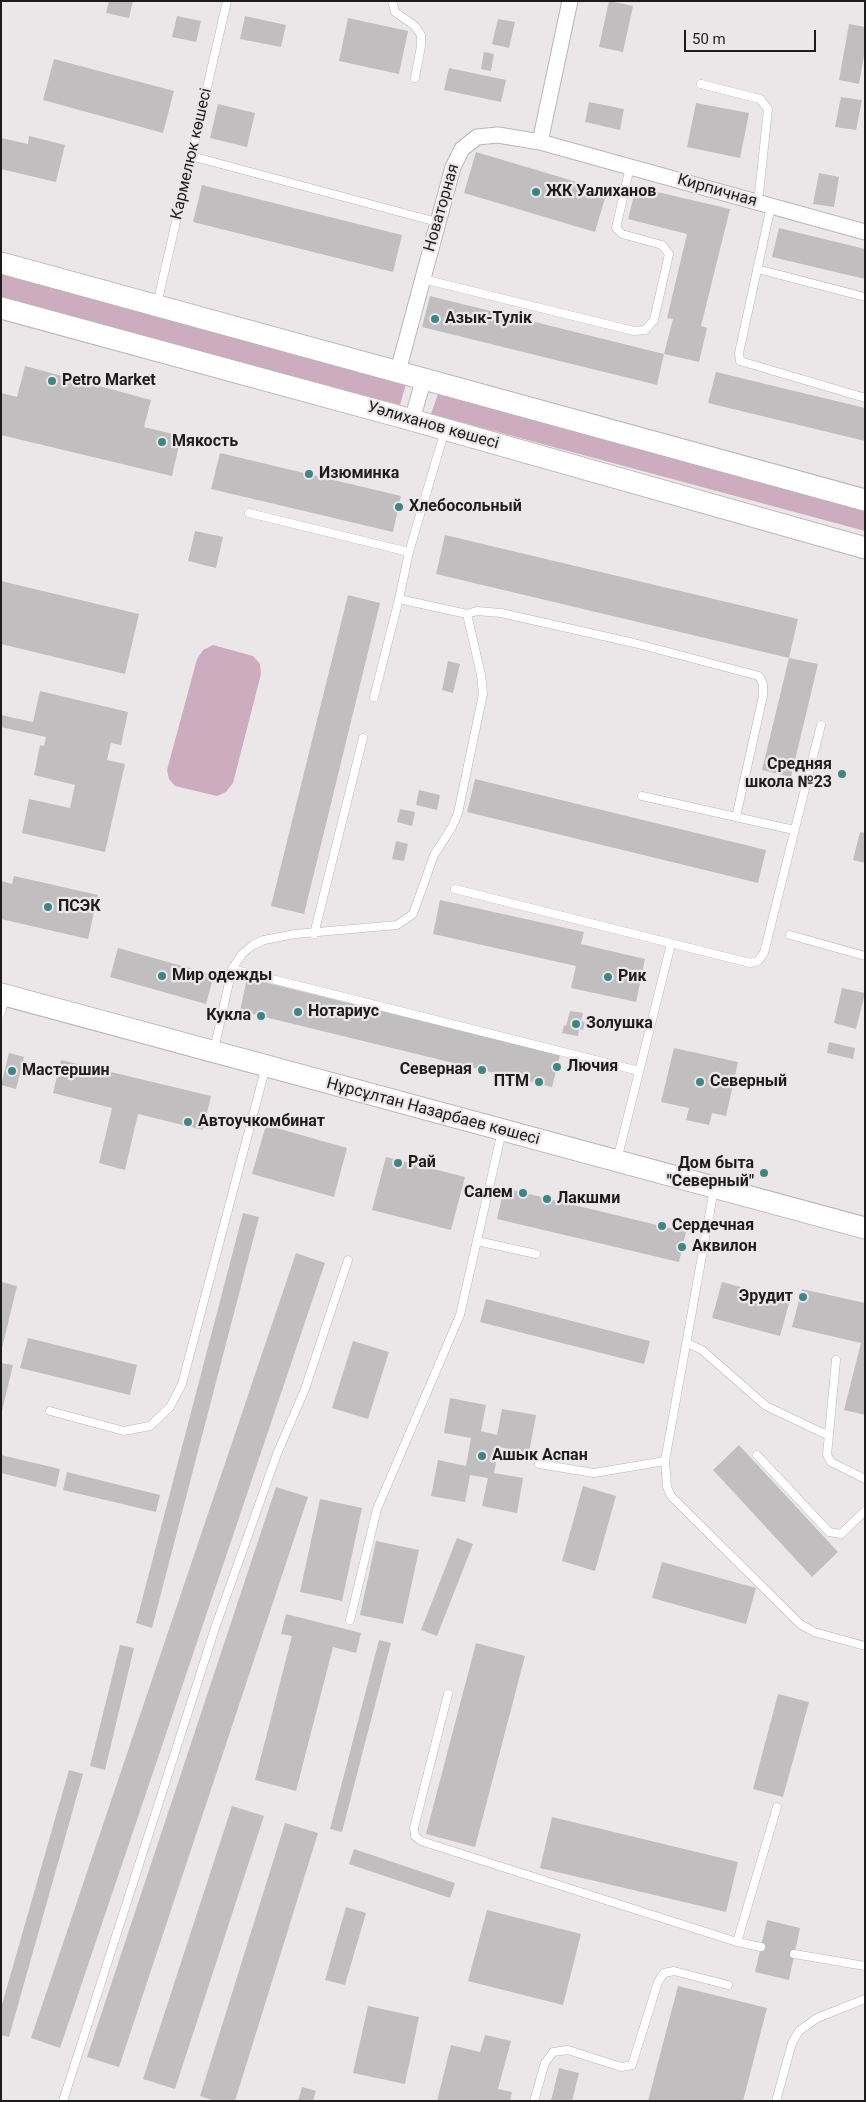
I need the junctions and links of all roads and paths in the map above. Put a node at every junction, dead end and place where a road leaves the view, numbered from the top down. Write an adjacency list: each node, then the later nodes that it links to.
1 (227, 1): 7 (lane, Кармелюк көшесі)
2 (392, 1): 4 (lane)
3 (570, 1): 6 (street)
4 (414, 78)
5 (701, 84): 9 (lane)
6 (540, 142): 8 (street, Кирпичная); 10 (street, Новаторная)
7 (191, 156): 10 (lane); 16 (lane, Кармелюк көшесі)
8 (630, 167): 9 (street, Кирпичная); 14 (lane)
9 (764, 204): 11 (street, Кирпичная); 13 (lane)
10 (437, 222): 14 (street, Новаторная)
11 (864, 229)
12 (1, 263): 16 (main road)
13 (757, 270): 15 (lane); 20 (lane)
14 (423, 279): 18 (street, Новаторная)
15 (865, 297)
16 (157, 307): 18 (main road)
17 (1, 308): 21 (main road, Уәлиханов көшесі)
18 (398, 371): 19 (main road)
19 (424, 378): 21 (street); 23 (main road)
20 (865, 398)
21 (412, 420): 22 (main road, Уәлиханов көшесі)
22 (445, 429): 25 (main road, Уәлиханов көшесі); 26 (lane)
23 (865, 500)
24 (249, 513): 26 (lane)
25 (865, 548)
26 (408, 552): 27 (lane)
27 (398, 599): 28 (lane); 29 (lane)
28 (467, 614): 33 (lane); 36 (lane)
29 (374, 697)
30 (821, 726): 34 (lane)
31 (363, 738): 36 (lane)
32 (642, 796): 33 (lane)
33 (736, 817): 34 (lane)
34 (794, 830): 38 (lane)
35 (454, 889): 38 (lane)
36 (314, 934): 40 (lane)
37 (790, 935): 39 (lane)
38 (671, 944): 44 (lane)
39 (865, 956)
40 (232, 969): 42 (lane); 44 (lane)
41 (3, 1000): 42 (main road, Нұрсұлтан Назарбаев көшесі)
42 (214, 1052): 43 (main road, Нұрсұлтан Назарбаев көшесі)
43 (266, 1066): 45 (main road, Нұрсұлтан Назарбаев көшесі); 54 (lane)
44 (639, 1071): 46 (lane)
45 (502, 1131): 46 (main road, Нұрсұлтан Назарбаев көшесі); 49 (lane)
46 (616, 1162): 47 (main road, Нұрсұлтан Назарбаев көшесі)
47 (714, 1188): 48 (main road, Нұрсұлтан Назарбаев көшесі); 52 (lane)
48 (865, 1228)
49 (477, 1241): 50 (lane); 61 (lane)
50 (536, 1254)
51 (348, 1260): 71 (lane)
52 (687, 1343): 55 (lane); 57 (lane)
53 (836, 1360): 55 (lane)
54 (50, 1411)
55 (827, 1435): 59 (lane)
56 (757, 1455): 60 (lane)
57 (666, 1461): 58 (lane); 62 (lane)
58 (539, 1464)
59 (865, 1479)
60 (865, 1511)
61 (350, 1620)
62 (865, 1646)
63 (448, 1694): 65 (lane)
64 (777, 1807): 65 (lane)
65 (737, 1942): 66 (lane)
66 (761, 1947)
67 (794, 1954): 68 (lane)
68 (865, 1966)
69 (728, 1985): 72 (lane)
70 (865, 1999): 73 (lane)
71 (63, 2101)
72 (534, 2101)
73 (776, 2101)

